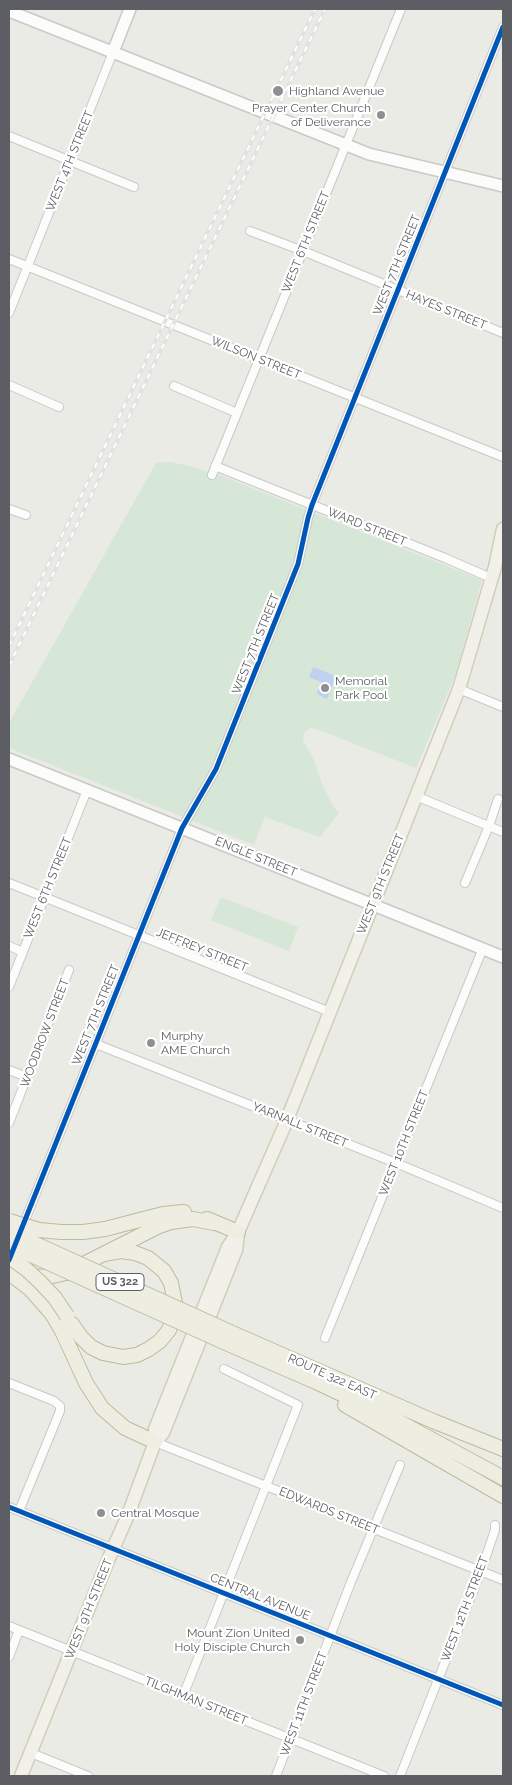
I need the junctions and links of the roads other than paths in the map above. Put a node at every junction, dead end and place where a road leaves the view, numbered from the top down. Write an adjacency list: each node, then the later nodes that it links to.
1 (130, 9): 5 (main road, WEST 4TH STREET)
2 (401, 9): 7 (street, WEST 6TH STREET)
3 (9, 11): 5 (main road)
4 (503, 27): 9 (street, WEST 7TH STREET)
5 (113, 52): 7 (main road); 8 (street, WEST 4TH STREET)
6 (9, 136): 8 (street)
7 (346, 145): 9 (main road); 13 (street, WEST 6TH STREET)
8 (70, 161): 11 (street); 15 (street, WEST 4TH STREET)
9 (445, 172): 10 (main road); 16 (street, WEST 7TH STREET)
10 (503, 186)
11 (134, 187)
12 (250, 232): 13 (street, HAYES STREET)
13 (303, 251): 16 (street, HAYES STREET); 19 (street, WEST 6TH STREET)
14 (9, 259): 15 (street, WILSON STREET)
15 (28, 266): 17 (street, WEST 4TH STREET); 19 (street, WILSON STREET)
16 (398, 290): 18 (street, HAYES STREET); 22 (street, WEST 7TH STREET)
17 (9, 313)
18 (503, 333)
19 (259, 359): 22 (street, WILSON STREET); 24 (street, WEST 6TH STREET)
20 (9, 385): 23 (street)
21 (174, 386): 24 (street)
22 (355, 398): 25 (street, WILSON STREET); 28 (street, WEST 7TH STREET)
23 (59, 407)
24 (237, 413): 26 (street, WEST 6TH STREET)
25 (503, 457)
26 (215, 466): 27 (street, WEST 6TH STREET); 28 (street, WARD STREET)
27 (212, 475)
28 (312, 505): 32 (street, WARD STREET); 40 (street, WEST 7TH STREET)
29 (9, 509): 30 (street)
30 (26, 515)
31 (503, 529): 32 (main road, WEST 9TH STREET)
32 (491, 578): 33 (main road, WEST 9TH STREET)
33 (459, 689): 34 (street); 37 (main road, WEST 9TH STREET)
34 (503, 707)
35 (9, 758): 36 (main road, ENGLE STREET)
36 (87, 790): 40 (main road, ENGLE STREET); 44 (street, WEST 6TH STREET)
37 (416, 796): 39 (street); 45 (main road, WEST 9TH STREET)
38 (498, 799): 39 (street)
39 (489, 826): 41 (street); 42 (street)
40 (182, 828): 45 (main road, ENGLE STREET); 46 (street, WEST 7TH STREET)
41 (503, 832)
42 (465, 883)
43 (9, 884): 44 (street, JEFFREY STREET)
44 (44, 898): 46 (street, JEFFREY STREET); 49 (street, WEST 6TH STREET)
45 (373, 904): 48 (main road, ENGLE STREET); 53 (main road, WEST 9TH STREET)
46 (139, 936): 53 (street, JEFFREY STREET); 54 (street, WEST 7TH STREET)
47 (9, 946): 49 (street)
48 (483, 948): 50 (main road, ENGLE STREET); 59 (street, WEST 10TH STREET)
49 (23, 952): 52 (street, WEST 6TH STREET)
50 (503, 957)
51 (69, 970): 56 (street, WOODROW STREET)
52 (9, 987)
53 (330, 1012): 57 (main road, WEST 9TH STREET)
54 (96, 1044): 57 (street, YARNALL STREET); 67 (street, WEST 7TH STREET)
55 (9, 1070): 56 (street)
56 (27, 1077): 58 (street, WOODROW STREET)
57 (287, 1120): 59 (street, YARNALL STREET); 64 (main road, WEST 9TH STREET)
58 (9, 1123)
59 (396, 1163): 60 (street, YARNALL STREET); 71 (street, WEST 10TH STREET)
60 (503, 1208)
61 (9, 1221): 62 (highway, bridge)
62 (214, 1223): 64 (highway); 66 (highway)
63 (9, 1232): 70 (highway, US 322, bridge)
64 (238, 1232): 77 (main road, WEST 9TH STREET)
65 (9, 1245): 70 (highway, US 322, bridge)
66 (104, 1254): 68 (highway); 69 (highway)
67 (9, 1259): 69 (highway, bridge)
68 (9, 1272): 75 (highway)
69 (69, 1320): 75 (highway)
70 (228, 1338): 73 (highway, US 322); 76 (highway, ROUTE 322 EAST / US 322)
71 (325, 1338)
72 (224, 1369): 82 (street)
73 (288, 1371): 81 (highway, US 322); 83 (highway)
74 (9, 1383): 85 (street)
75 (98, 1403): 77 (highway)
76 (434, 1421): 78 (highway, US 322); 79 (highway)
77 (155, 1442): 82 (street, EDWARDS STREET); 88 (main road, WEST 9TH STREET)
78 (503, 1449)
79 (503, 1454)
80 (400, 1465): 87 (street, WEST 11TH STREET)
81 (503, 1478)
82 (267, 1486): 87 (street, EDWARDS STREET); 91 (street)
83 (503, 1496)
84 (9, 1507): 85 (street, CENTRAL AVENUE)
85 (19, 1511): 88 (street, CENTRAL AVENUE)
86 (495, 1525): 89 (street, WEST 12TH STREET)
87 (374, 1529): 89 (street, EDWARDS STREET); 94 (street, WEST 11TH STREET)
88 (114, 1549): 91 (street, CENTRAL AVENUE); 95 (main road, WEST 9TH STREET)
89 (481, 1572): 90 (street, EDWARDS STREET); 97 (street, WEST 12TH STREET)
90 (503, 1580)
91 (224, 1594): 94 (street, CENTRAL AVENUE); 98 (street)
92 (9, 1626): 93 (street, TILGHMAN STREET)
93 (19, 1630): 95 (street, TILGHMAN STREET); 96 (street)
94 (331, 1636): 97 (street, CENTRAL AVENUE); 100 (street, WEST 11TH STREET)
95 (72, 1651): 98 (street, TILGHMAN STREET); 101 (main road, WEST 9TH STREET)
96 (9, 1657)
97 (438, 1679): 99 (street, CENTRAL AVENUE); 106 (street, WEST 12TH STREET)
98 (183, 1696): 100 (street, TILGHMAN STREET)
99 (503, 1705)
100 (291, 1739): 104 (street, WEST 11TH STREET); 105 (street, TILGHMAN STREET)
101 (31, 1753): 102 (street); 103 (main road, WEST 9TH STREET)
102 (86, 1775)
103 (21, 1776)
104 (276, 1776)
105 (384, 1776)
106 (400, 1776)

